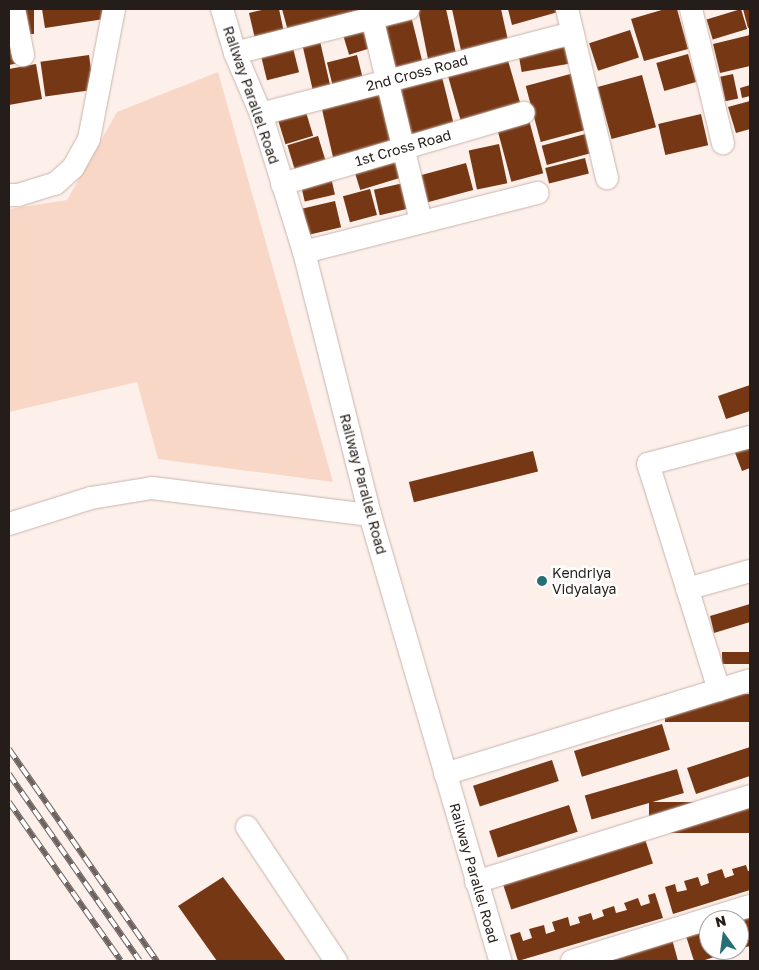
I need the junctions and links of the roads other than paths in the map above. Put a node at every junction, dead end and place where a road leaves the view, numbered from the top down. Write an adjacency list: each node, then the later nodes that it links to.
1 (14, 9): 10 (street)
2 (114, 9): 19 (street)
3 (222, 9): 9 (street, Railway Parallel Road)
4 (408, 9): 7 (street)
5 (567, 9): 8 (street)
6 (691, 9): 14 (street)
7 (371, 13): 9 (street); 11 (street)
8 (573, 33): 11 (street, 2nd Cross Road); 16 (street)
9 (235, 54): 13 (street, Railway Parallel Road)
10 (23, 55)
11 (387, 81): 13 (street, 2nd Cross Road); 15 (street)
12 (524, 113): 15 (street, 1st Cross Road)
13 (261, 114): 17 (street, Railway Parallel Road)
14 (723, 143)
15 (405, 148): 17 (street, 1st Cross Road); 20 (street)
16 (607, 178)
17 (282, 184): 21 (street, Railway Parallel Road)
18 (538, 193): 20 (street)
19 (9, 195)
20 (421, 222): 21 (street)
21 (304, 252): 23 (street, Railway Parallel Road)
22 (750, 437): 26 (street)
23 (370, 515): 24 (street); 29 (street, Railway Parallel Road)
24 (9, 524)
25 (750, 571): 26 (street)
26 (687, 589): 28 (street)
27 (750, 680): 28 (street)
28 (719, 690): 29 (street)
29 (445, 774): 32 (street, Railway Parallel Road)
30 (750, 796): 32 (street)
31 (247, 827): 34 (street)
32 (476, 882): 35 (street, Railway Parallel Road)
33 (750, 906): 36 (street)
34 (336, 961)
35 (500, 961)
36 (572, 961)

